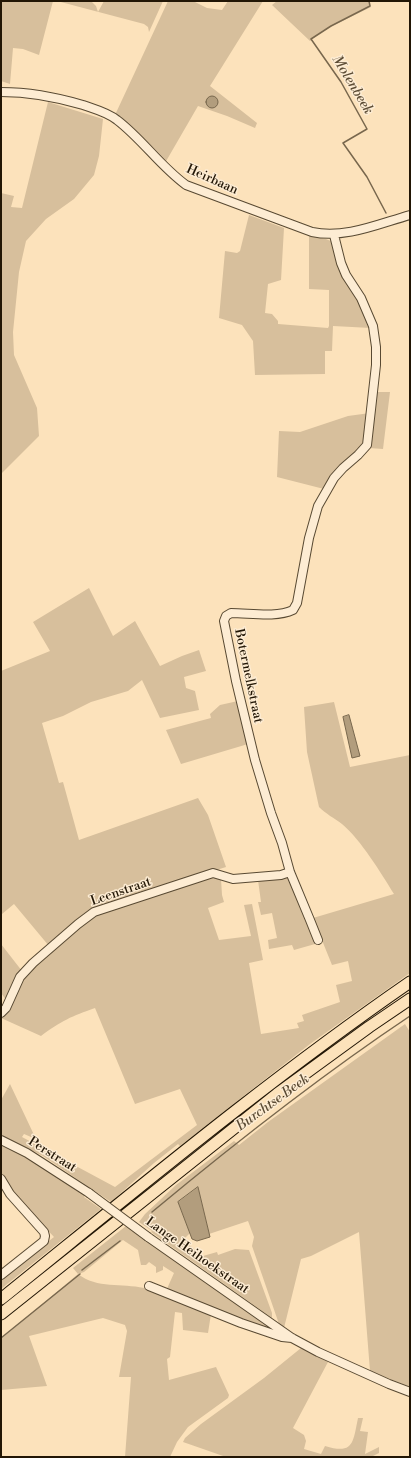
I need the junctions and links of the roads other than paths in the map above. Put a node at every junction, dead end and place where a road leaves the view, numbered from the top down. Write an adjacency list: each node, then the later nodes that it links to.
1 (1, 92): 3 (street, Heirbaan)
2 (410, 215): 3 (street, Heirbaan)
3 (334, 235): 4 (street, Botermelkstraat)
4 (290, 872): 5 (street, Botermelkstraat); 8 (street, Leenstraat)
5 (318, 940)
6 (410, 982): 14 (highway)
7 (410, 999): 15 (highway)
8 (1, 1013)
9 (1, 1140): 11 (street, Perstraat)
10 (1, 1179): 12 (street)
11 (89, 1193): 16 (street, Lange Heihoekstraat, bridge)
12 (1, 1275)
13 (149, 1286): 16 (street, Lange Heihoekstraat)
14 (1, 1299)
15 (1, 1314)
16 (292, 1338): 17 (street, Lange Heihoekstraat)
17 (410, 1392)

